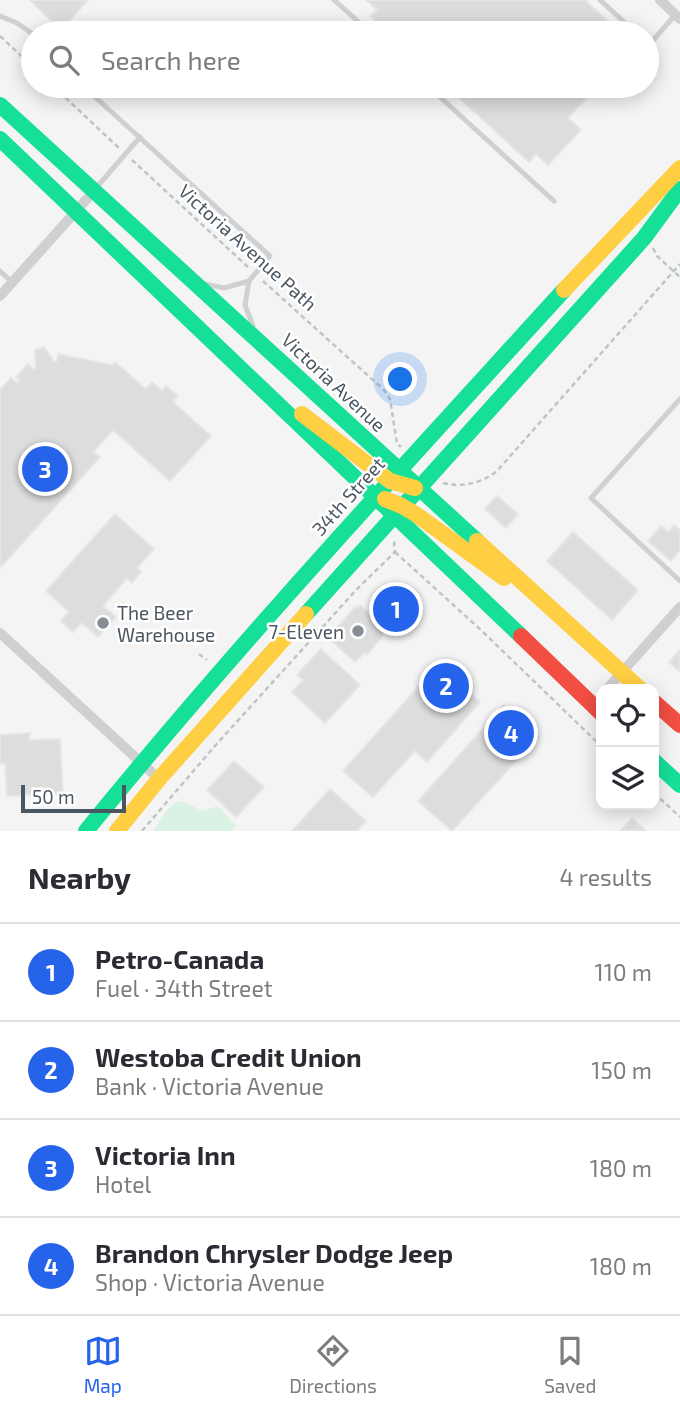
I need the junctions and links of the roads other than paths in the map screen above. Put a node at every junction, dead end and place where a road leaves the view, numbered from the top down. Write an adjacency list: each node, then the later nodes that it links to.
1 (334, 0): 6 (lane)
2 (600, 0): 7 (lane)
3 (660, 0): 5 (street)
4 (0, 16): 8 (lane)
5 (678, 17): 9 (lane)
6 (358, 21)
7 (623, 21)
8 (21, 26)
9 (659, 35)
10 (96, 98): 13 (lane)
11 (441, 98): 18 (lane)
12 (0, 102): 17 (main road, Victoria Avenue)
13 (139, 137): 17 (lane); 23 (lane)
14 (0, 139): 19 (main road)
15 (680, 168): 20 (main road, 34th Street)
16 (680, 189): 21 (main road)
17 (94, 191): 19 (street); 25 (main road, Victoria Avenue)
18 (554, 201)
19 (75, 212): 24 (street); 28 (main road)
20 (605, 245): 21 (main road); 30 (main road, 34th Street)
21 (623, 261): 31 (main road)
22 (0, 271): 24 (lane)
23 (249, 281): 25 (lane); 27 (lane)
24 (12, 282): 26 (street)
25 (195, 282): 27 (main road, Victoria Avenue)
26 (0, 296)
27 (258, 339): 30 (main road, Victoria Avenue)
28 (231, 360): 30 (main road); 32 (main road)
29 (680, 399): 34 (lane)
30 (395, 476): 31 (main road, Victoria Avenue); 32 (main road, 34th Street)
31 (418, 488): 33 (main road); 36 (main road, Victoria Avenue)
32 (375, 497): 33 (main road); 38 (main road, 34th Street)
33 (398, 510): 36 (main road); 40 (main road); 43 (main road)
34 (680, 582)
35 (680, 607): 39 (street)
36 (575, 631): 39 (main road, Victoria Avenue)
37 (0, 633): 46 (street)
38 (228, 662): 40 (main road); 46 (main road, 34th Street)
39 (621, 672): 41 (street); 42 (main road, Victoria Avenue)
40 (247, 678): 48 (main road)
41 (611, 684)
42 (634, 684)
43 (596, 703)
44 (659, 706): 45 (main road)
45 (680, 725)
46 (141, 762): 48 (street); 50 (main road, 34th Street)
47 (659, 766): 49 (main road)
48 (159, 779): 51 (main road)
49 (680, 785)
50 (86, 831)
51 (117, 831)

